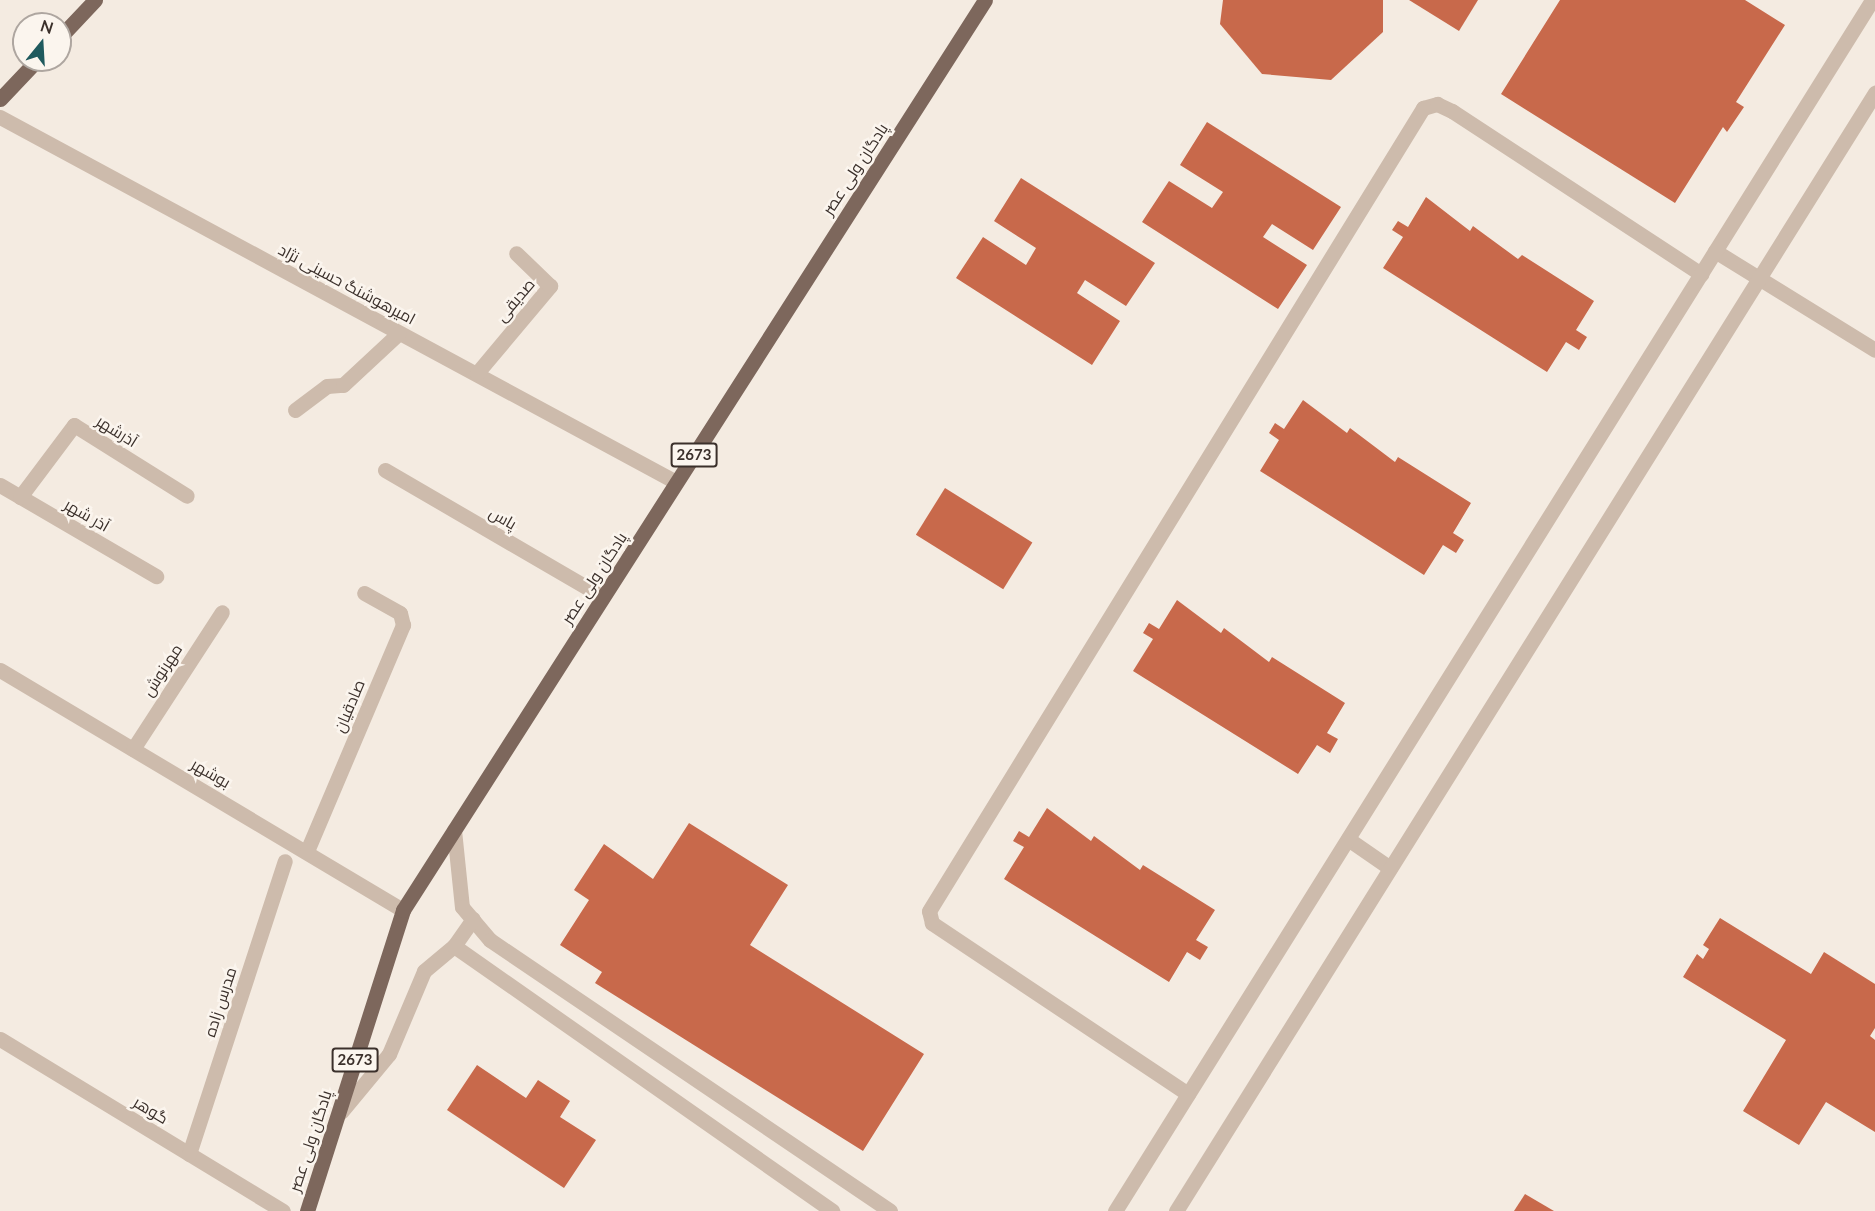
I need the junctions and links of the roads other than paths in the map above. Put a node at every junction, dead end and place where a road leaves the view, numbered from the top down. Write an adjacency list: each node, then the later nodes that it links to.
1 (95, 0): 4 (main road)
2 (985, 0): 18 (main road, پادگان ولی عصر / 2673)
3 (1868, 2): 9 (street)
4 (72, 24)
5 (26, 72): 7 (main road)
6 (1875, 93): 12 (street)
7 (0, 99)
8 (0, 117): 13 (street, امیرهوشنگ حسینی نژاد)
9 (1715, 250): 11 (street); 12 (street)
10 (516, 253): 15 (street, صدیقی)
11 (1701, 274): 29 (street); 39 (street)
12 (1759, 277): 14 (street); 32 (street)
13 (399, 333): 15 (street, امیرهوشنگ حسینی نژاد); 16 (street)
14 (1875, 350)
15 (477, 373): 18 (street, امیرهوشنگ حسینی نژاد)
16 (295, 410)
17 (385, 470): 24 (street, پاس)
18 (676, 482): 24 (main road, پادگان ولی عصر / 2673)
19 (0, 486): 21 (street, آذر شهر)
20 (187, 496): 21 (street, آذرشهر)
21 (20, 497): 22 (street, آذر شهر)
22 (156, 576)
23 (364, 593): 30 (street, صادقیان)
24 (603, 597): 28 (main road, پادگان ولی عصر / 2673)
25 (222, 612): 27 (street, مهرنوش)
26 (0, 670): 27 (street, بوشهر)
27 (133, 749): 31 (street, بوشهر)
28 (454, 830): 33 (main road, پادگان ولی عصر / 2673); 34 (street)
29 (1348, 839): 32 (street); 39 (street)
30 (307, 851): 31 (street, بوشهر); 33 (street, بوشهر)
31 (288, 852): 41 (street, مدرس زاده)
32 (1390, 868): 47 (street)
33 (403, 910): 40 (main road, پادگان ولی عصر / 2673)
34 (472, 919): 35 (street); 36 (street)
35 (454, 946): 37 (street); 40 (street)
36 (568, 993): 37 (street); 45 (street)
37 (552, 1016): 44 (street)
38 (0, 1039): 41 (street, گوهر)
39 (1188, 1094): 46 (street)
40 (336, 1120): 43 (main road, پادگان ولی عصر / 2673)
41 (189, 1154): 42 (street, گوهر)
42 (283, 1211)
43 (307, 1211)
44 (833, 1211)
45 (890, 1211)
46 (1115, 1211)
47 (1176, 1211)

